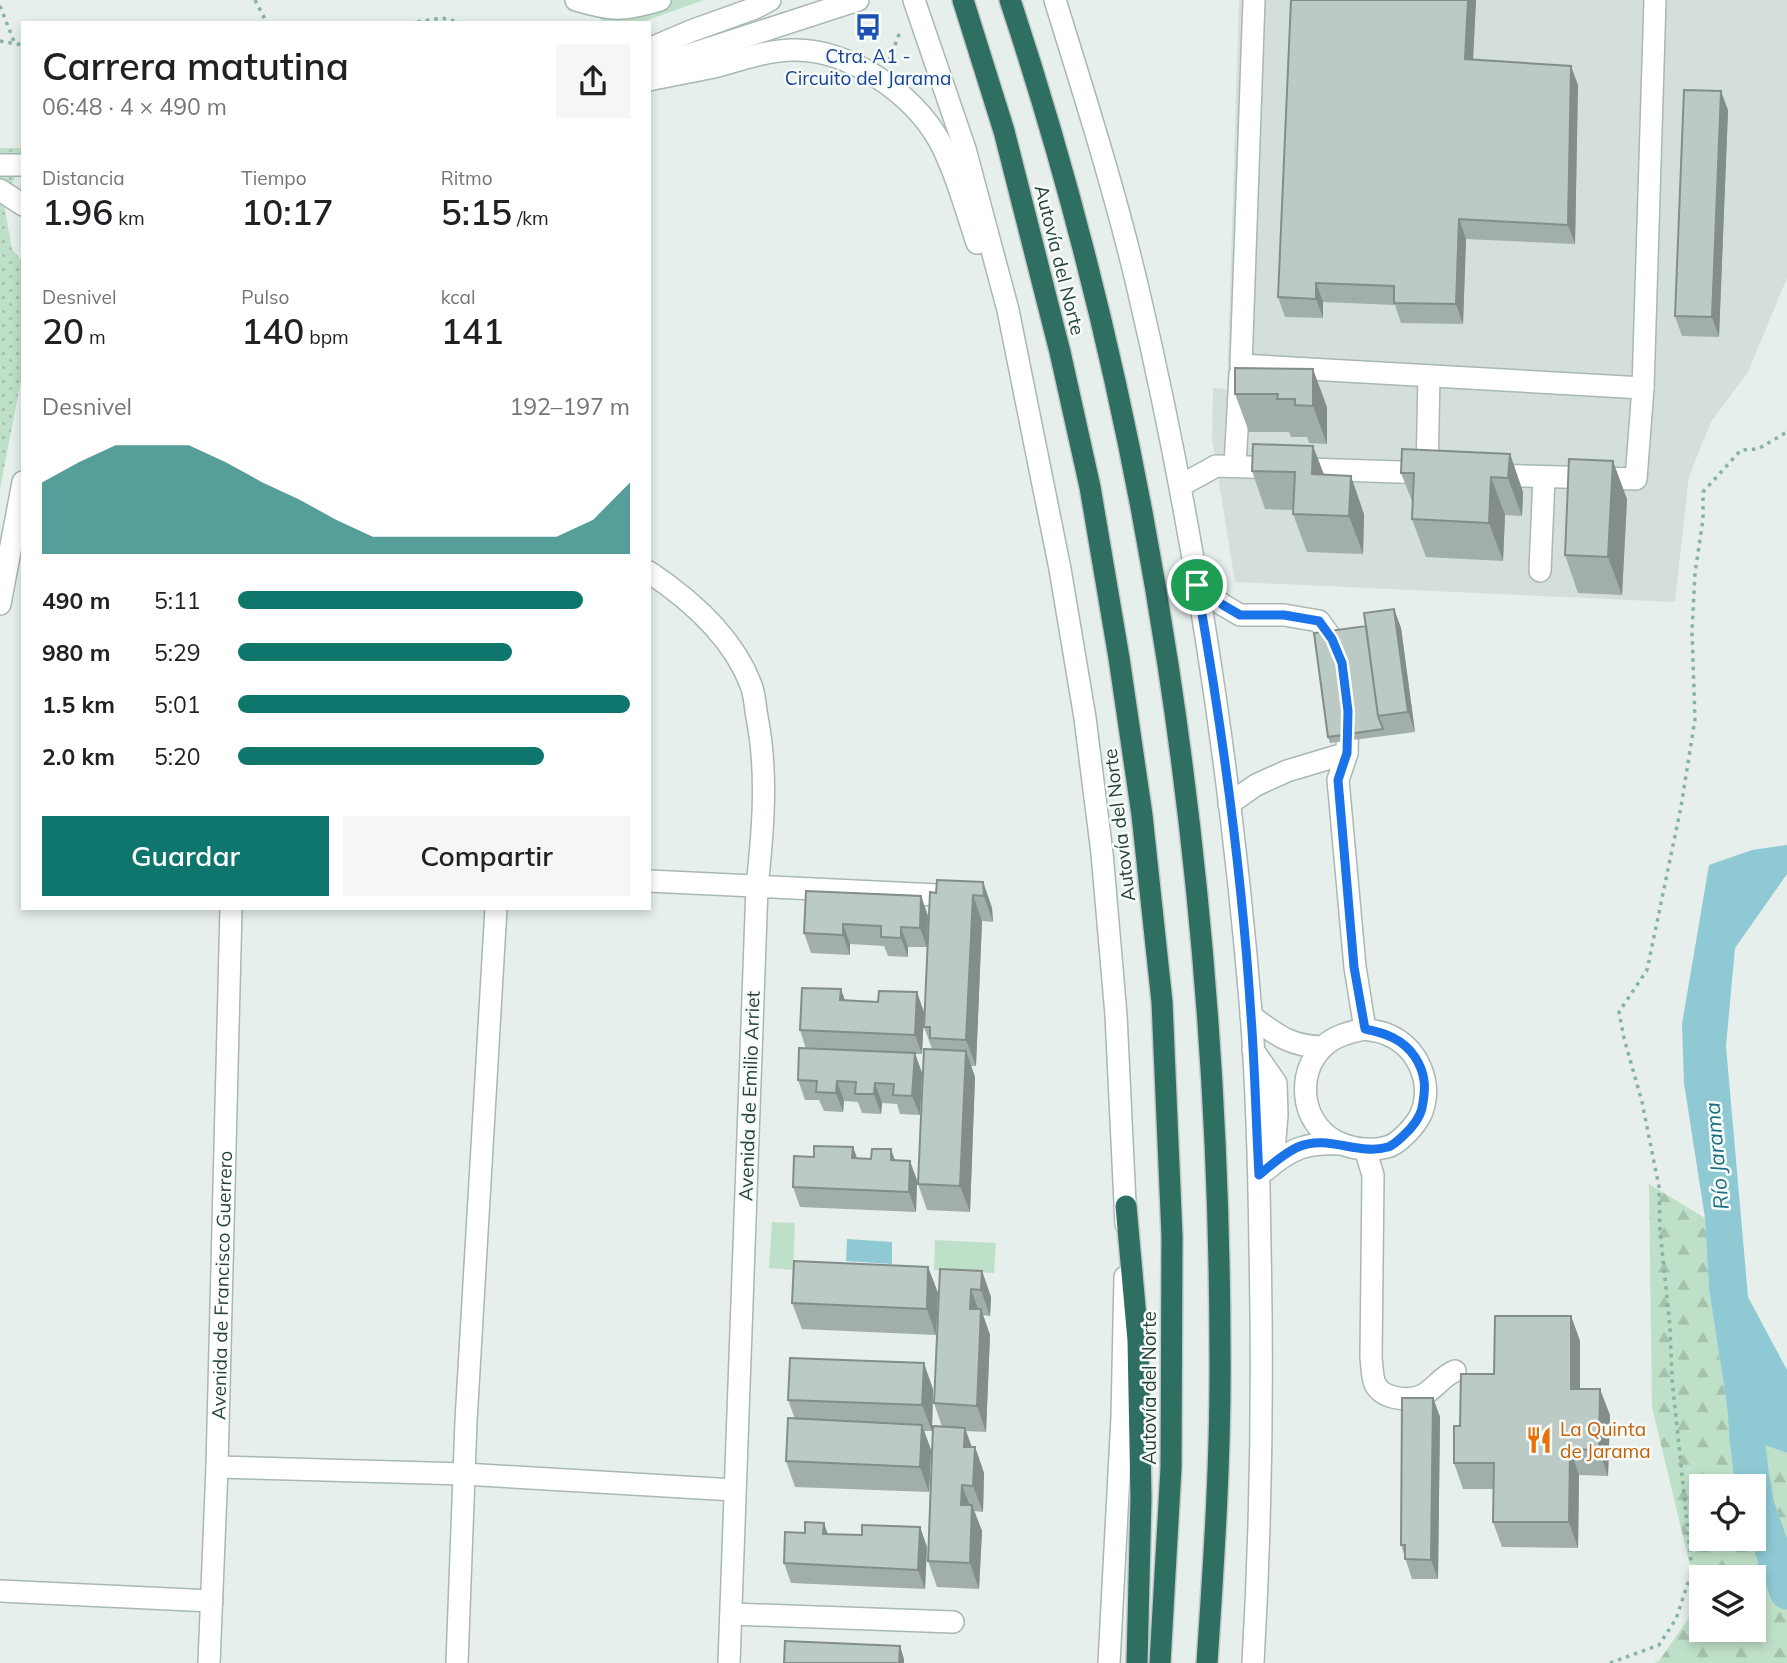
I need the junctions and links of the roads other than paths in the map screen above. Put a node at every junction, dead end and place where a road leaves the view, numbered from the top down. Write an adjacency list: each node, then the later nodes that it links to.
1 (576, 0): 2 (street)
2 (660, 0)
3 (770, 0): 12 (street)
4 (858, 0): 12 (street)
5 (914, 0): 21 (street)
6 (963, 0): 58 (highway, Autovía del Norte)
7 (1010, 0): 59 (highway, Autovía del Norte)
8 (1055, 0): 13 (street)
9 (1070, 0): 13 (street)
10 (1254, 0): 18 (street)
11 (1655, 0): 20 (street)
12 (652, 65): 21 (street)
13 (1099, 143): 25 (street)
14 (0, 165): 15 (street)
15 (21, 165)
16 (0, 190): 17 (street)
17 (21, 204)
18 (1241, 365): 19 (street); 22 (street)
19 (1429, 376): 20 (street); 23 (street)
20 (1643, 388): 24 (street)
21 (1031, 422): 44 (street)
22 (1235, 466): 23 (street); 25 (street)
23 (1427, 473): 24 (street)
24 (1544, 477): 27 (street)
25 (1180, 486): 29 (street)
26 (21, 493): 30 (street)
27 (1539, 571)
28 (651, 573): 34 (street, Avenida de Emilio Arriet)
29 (1197, 585): 31 (street); 32 (street)
30 (0, 604)
31 (1347, 753): 32 (street); 39 (street)
32 (1229, 804): 38 (street)
33 (651, 881): 34 (street)
34 (757, 887): 35 (street); 48 (street, Avenida de Emilio Arriet)
35 (972, 897)
36 (231, 910): 46 (street, Avenida de Francisco Guerrero)
37 (496, 910): 47 (street)
38 (1251, 1016): 40 (street); 43 (street)
39 (1365, 1029): 40 (street); 42 (street)
40 (1322, 1047): 41 (street)
41 (1341, 1144): 42 (street); 43 (street)
42 (1365, 1149): 45 (street)
43 (1266, 1169): 60 (street)
44 (1126, 1206): 56 (street); 57 (highway)
45 (1455, 1371)
46 (217, 1467): 47 (street); 50 (street, Avenida de Francisco Guerrero)
47 (464, 1474): 48 (street); 54 (street)
48 (734, 1490): 51 (street, Avenida de Emilio Arriet)
49 (0, 1591): 50 (street)
50 (212, 1601): 53 (street, Avenida de Francisco Guerrero)
51 (732, 1614): 52 (street); 55 (street, Avenida de Emilio Arriet)
52 (953, 1622)
53 (209, 1663)
54 (457, 1663)
55 (729, 1663)
56 (1109, 1663)
57 (1137, 1663)
58 (1160, 1663)
59 (1207, 1663)
60 (1253, 1663)

